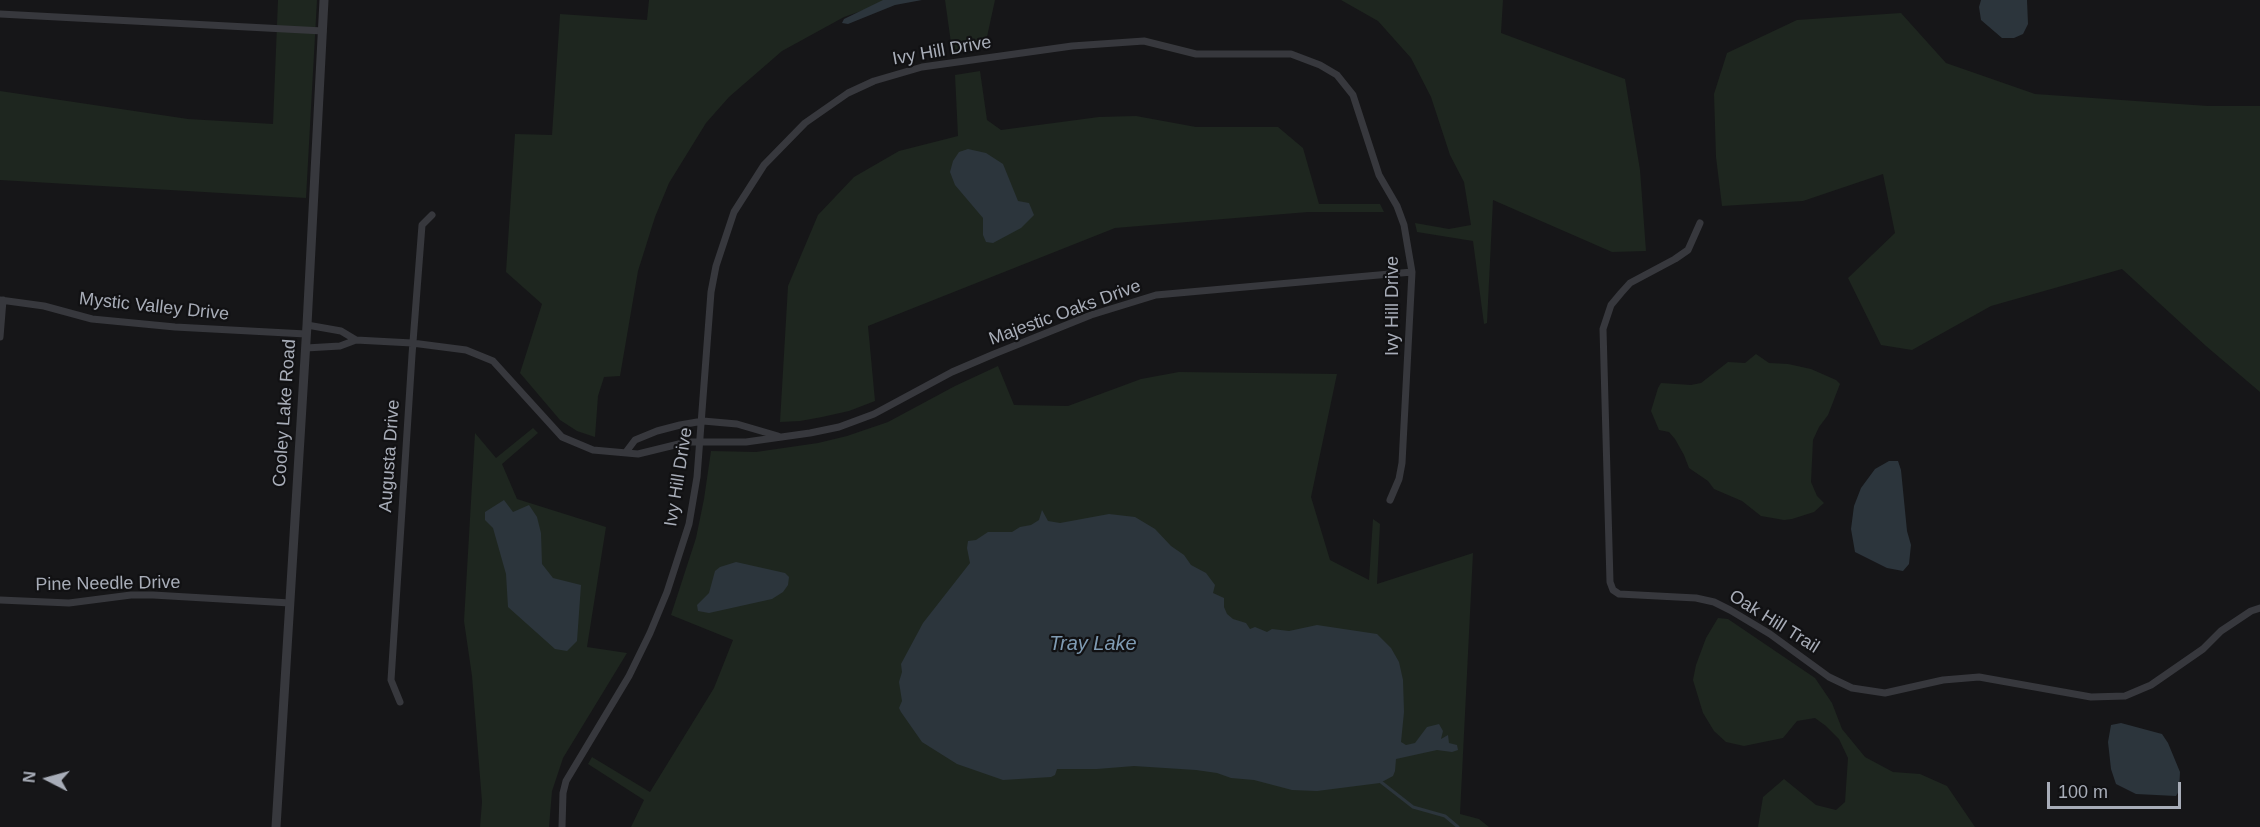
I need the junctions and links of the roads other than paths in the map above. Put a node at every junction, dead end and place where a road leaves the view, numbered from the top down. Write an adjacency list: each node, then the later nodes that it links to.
1 (324, 0): 3 (street, Cooley Lake Road)
2 (0, 14): 3 (street)
3 (323, 31): 8 (street, Cooley Lake Road)
4 (432, 215): 11 (street, Augusta Drive)
5 (1700, 223): 20 (street, Oak Hill Trail)
6 (1412, 272): 13 (street, Ivy Hill Drive); 14 (street, Majestic Oaks Drive); 17 (street, Ivy Hill Drive)
7 (1, 300): 8 (street, Mystic Valley Drive); 9 (street)
8 (307, 330): 10 (street, Majestic Oaks Drive); 12 (street, Cooley Lake Road)
9 (0, 337)
10 (356, 340): 11 (street, Majestic Oaks Drive); 12 (street, Majestic Oaks Drive)
11 (412, 343): 16 (street, Majestic Oaks Drive); 21 (street, Augusta Drive)
12 (306, 348): 19 (street, Cooley Lake Road)
13 (703, 421): 14 (street, Majestic Oaks Drive); 15 (street, Ivy Hill Drive); 16 (street, Majestic Oaks Drive)
14 (780, 436): 15 (street, Majestic Oaks Drive)
15 (700, 441): 16 (street, Majestic Oaks Drive); 23 (street, Ivy Hill Drive)
16 (626, 452)
17 (1390, 500)
18 (0, 600): 19 (street, Pine Needle Drive)
19 (290, 603): 22 (street, Cooley Lake Road)
20 (2260, 608)
21 (400, 702)
22 (276, 827)
23 (561, 827)

